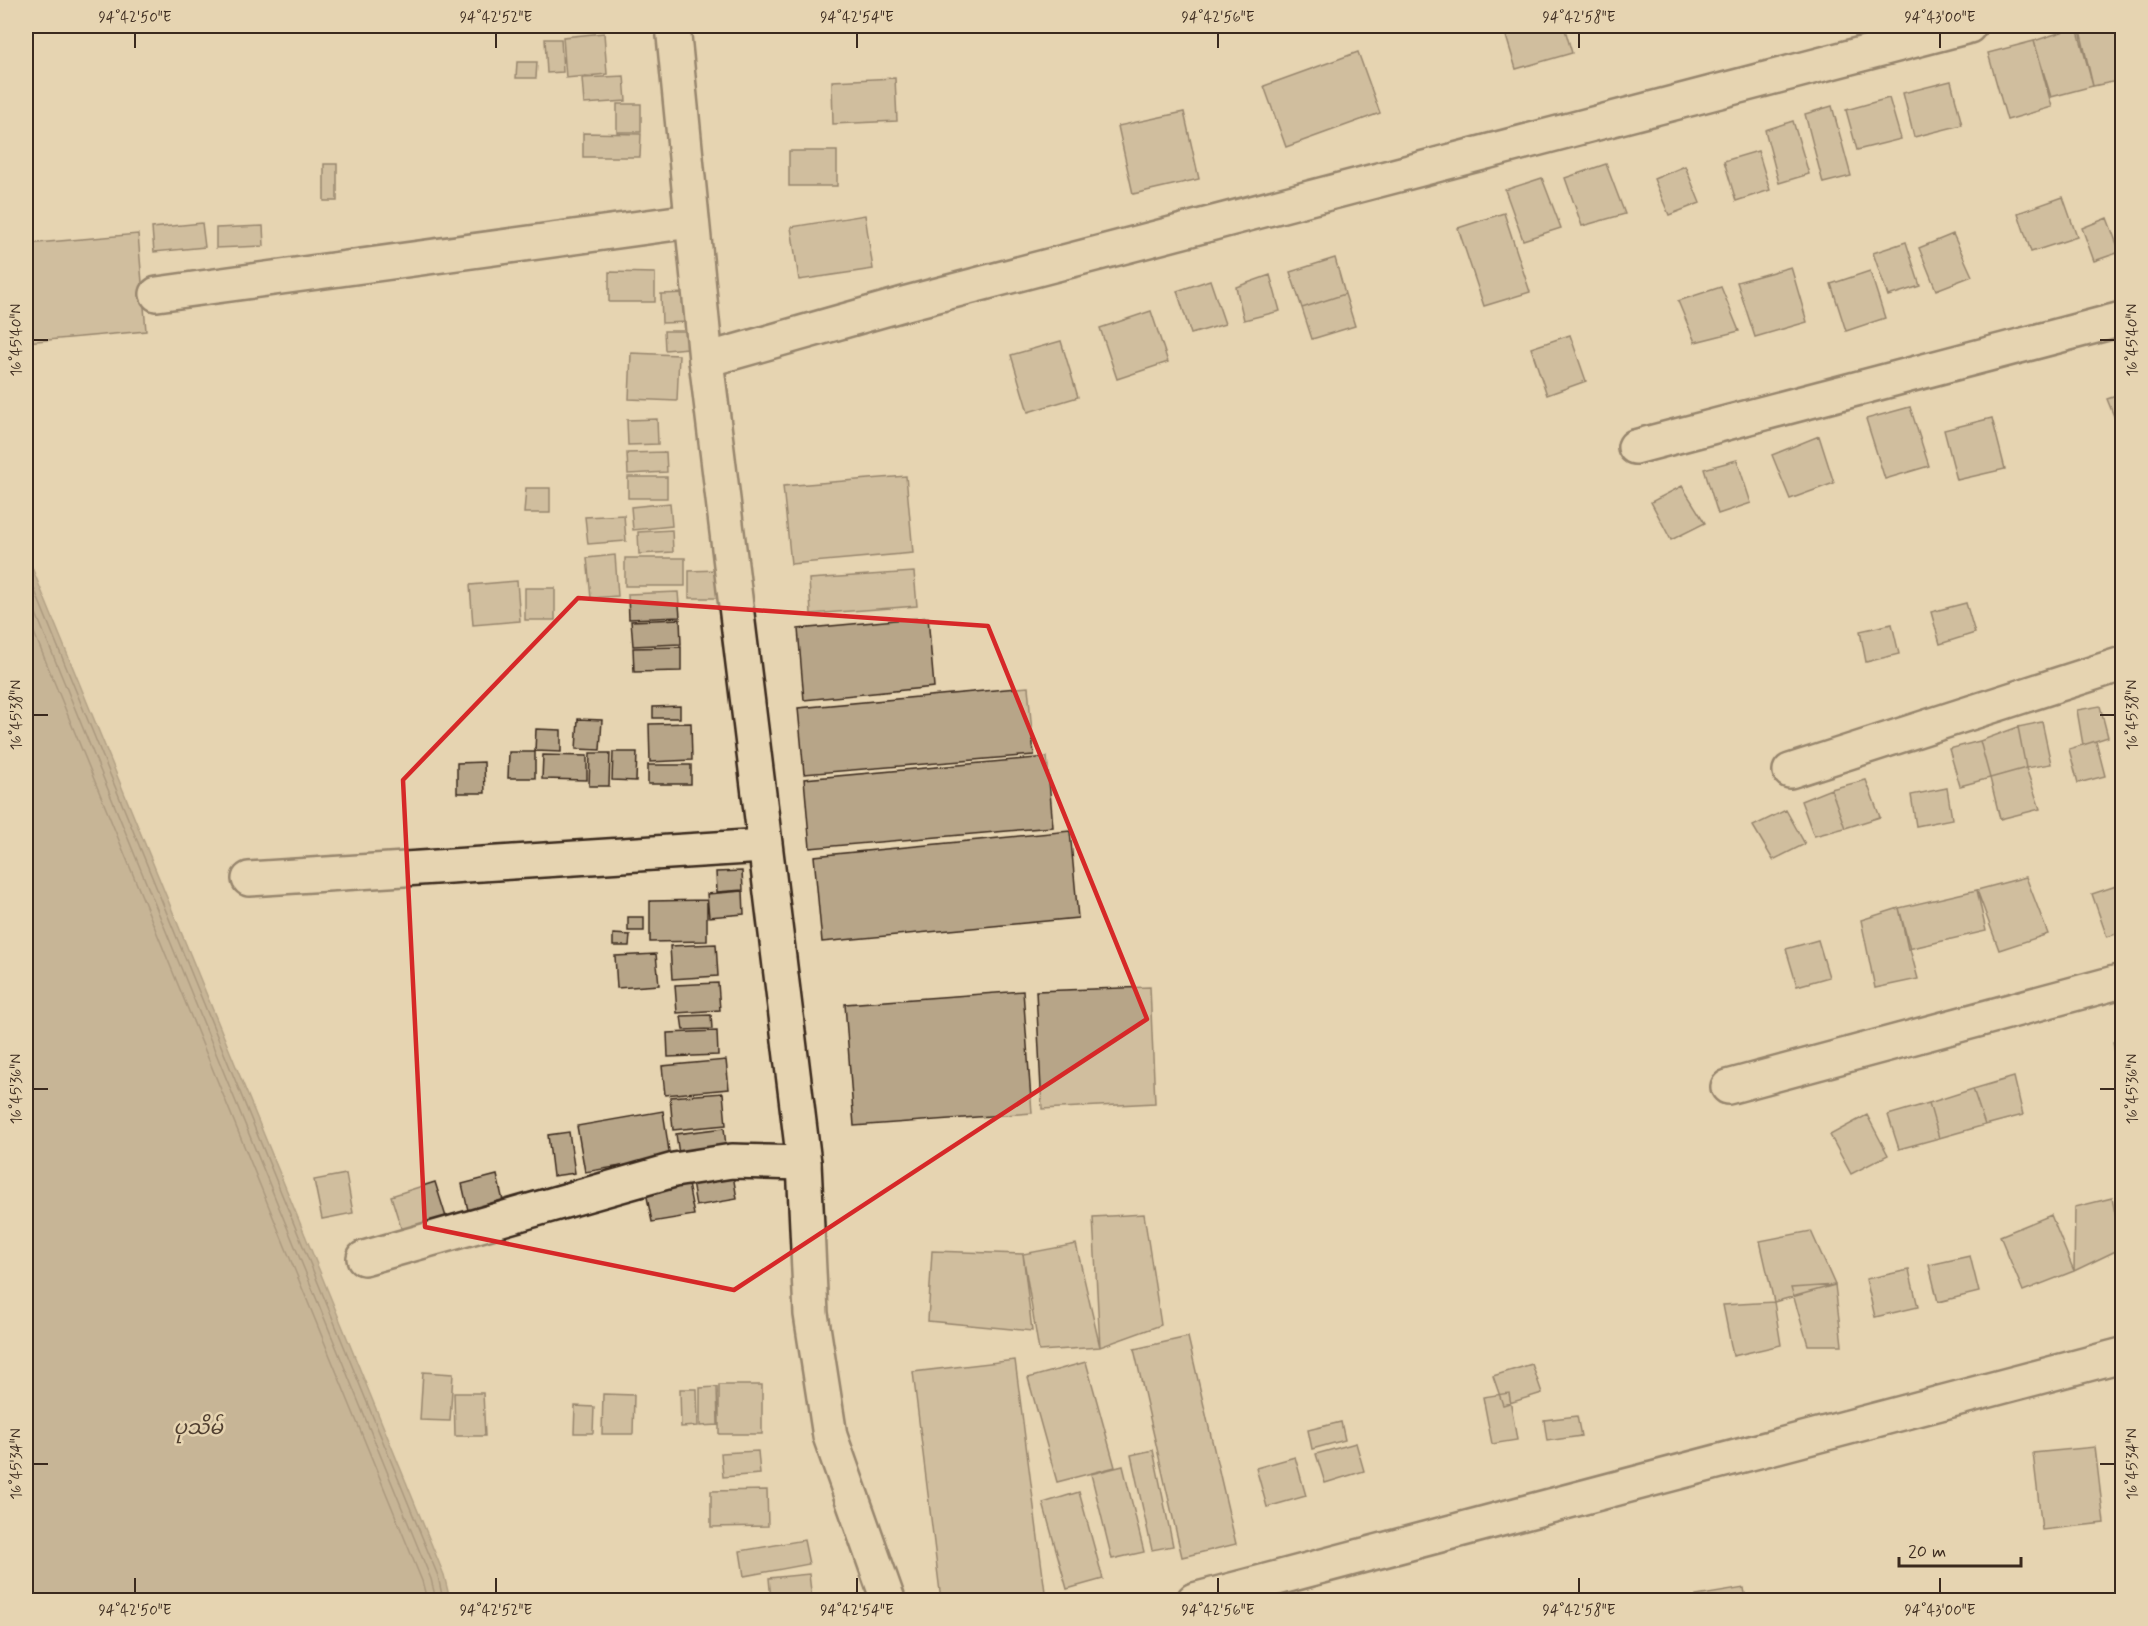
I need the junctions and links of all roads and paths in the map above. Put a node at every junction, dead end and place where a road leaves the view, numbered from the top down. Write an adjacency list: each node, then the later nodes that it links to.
1 (673, 26): 3 (street)
2 (1969, 26): 6 (street)
3 (691, 221): 4 (street); 6 (street)
4 (157, 294)
5 (2122, 319): 7 (street)
6 (706, 360): 10 (street)
7 (1635, 447)
8 (2122, 664): 9 (street)
9 (1790, 771)
10 (763, 846): 11 (street); 14 (street)
11 (249, 879)
12 (2122, 981): 13 (street)
13 (1728, 1087)
14 (804, 1163): 15 (street); 17 (street)
15 (364, 1258)
16 (2122, 1355): 18 (street)
17 (888, 1600)
18 (1194, 1600)

